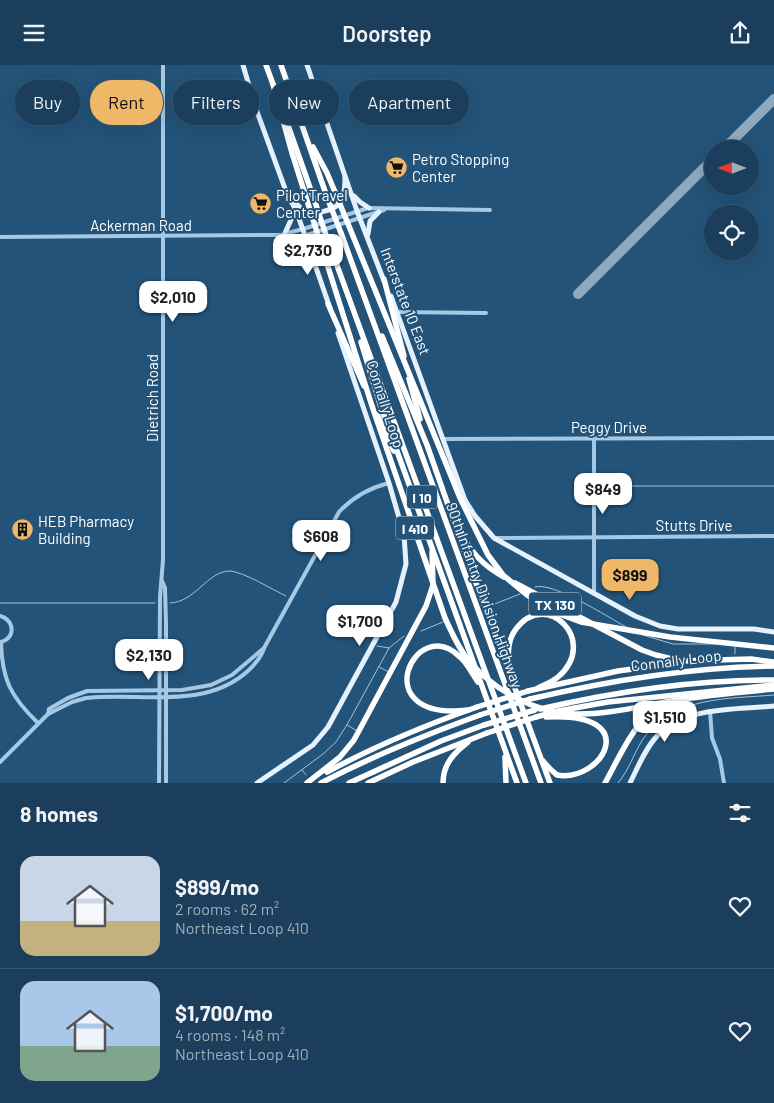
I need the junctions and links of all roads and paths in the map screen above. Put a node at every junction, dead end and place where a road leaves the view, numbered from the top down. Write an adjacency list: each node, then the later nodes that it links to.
1 (163, 65): 21 (street, Dietrich Road)
2 (243, 65): 12 (main road)
3 (266, 65): 6 (highway, 90th Infantry Division Highway / I 10)
4 (281, 65): 9 (highway, 90th Infantry Division Highway / I 10)
5 (306, 65): 10 (main road, Interstate 10 East)
6 (272, 80)
7 (284, 125): 53 (highway, Connally Loop / I 410, bridge)
8 (288, 125): 26 (highway, 90th Infantry Division Highway / I 10, bridge)
9 (305, 133): 27 (highway, 90th Infantry Division Highway / I 10, bridge); 48 (highway, bridge)
10 (344, 173): 11 (main road, Interstate 10 East); 12 (main road)
11 (350, 188): 13 (main road); 16 (main road, Interstate 10 East)
12 (287, 194): 14 (main road)
13 (369, 208): 16 (street, Ackerman Road); 17 (street, Ackerman Road)
14 (296, 210): 19 (main road); 20 (main road)
15 (490, 210): 17 (street, Ackerman Road)
16 (357, 211): 18 (main road, Interstate 10 East); 19 (street, Ackerman Road)
17 (381, 211): 18 (street, Ackerman Road); 23 (main road)
18 (359, 217): 19 (street, Ackerman Road); 23 (main road, Interstate 10 East)
19 (303, 233): 20 (street, Ackerman Road); 24 (main road)
20 (284, 235): 21 (street, Ackerman Road); 24 (main road)
21 (163, 236): 22 (street, Ackerman Road); 42 (street, Dietrich Road)
22 (0, 237)
23 (368, 237): 25 (main road, Interstate 10 East)
24 (311, 254): 28 (main road)
25 (384, 279): 29 (main road, Interstate 10 East); 34 (highway)
26 (342, 280): 35 (highway); 82 (highway, 90th Infantry Division Highway / I 10)
27 (358, 281): 34 (highway, TX 130); 83 (highway, 90th Infantry Division Highway / I 10)
28 (328, 304): 35 (highway); 36 (main road)
29 (397, 312): 30 (street); 33 (main road, Interstate 10 East)
30 (486, 313)
31 (594, 438): 32 (street, Peggy Drive); 33 (street, Peggy Drive); 39 (street)
32 (774, 438)
33 (444, 439): 40 (main road, Interstate 10 East)
34 (427, 445): 37 (highway, TX 130)
35 (403, 466): 41 (highway)
36 (389, 483): 47 (street); 74 (main road)
37 (446, 499): 49 (highway, TX 130); 54 (highway)
38 (774, 536): 39 (street, Stutts Drive)
39 (594, 537): 40 (street, Stutts Drive); 43 (street)
40 (494, 538): 43 (main road, Interstate 10 East)
41 (429, 541): 58 (highway); 75 (highway)
42 (162, 581): 55 (street, Dietrich Road); 56 (street, Dietrich Road)
43 (594, 592): 45 (main road, Interstate 10 East)
44 (0, 616): 46 (street)
45 (774, 632)
46 (0, 642): 67 (street)
47 (264, 648): 56 (street); 61 (street)
48 (774, 648)
49 (699, 660): 50 (highway, TX 130); 57 (highway)
50 (774, 662)
51 (774, 666): 76 (highway, Connally Loop, bridge)
52 (774, 680): 77 (highway, Connally Loop, bridge)
53 (774, 687): 59 (highway)
54 (515, 688): 57 (highway); 70 (highway)
55 (159, 689): 56 (street); 60 (street, Dietrich Road); 65 (street)
56 (166, 689): 61 (street, Dietrich Road)
57 (538, 689): 63 (highway, bridge)
58 (485, 693): 63 (highway); 69 (highway)
59 (686, 694): 66 (highway); 85 (highway)
60 (159, 697): 61 (street); 65 (street); 72 (street, Dietrich Road)
61 (166, 697): 73 (street, Dietrich Road)
62 (774, 706): 64 (main road)
63 (468, 710): 75 (highway)
64 (710, 711): 86 (main road); 87 (street)
65 (48, 714): 67 (street)
66 (536, 717): 68 (highway, bridge); 70 (highway)
67 (38, 723): 71 (street)
68 (478, 736): 78 (highway); 79 (highway)
69 (501, 738): 80 (highway); 81 (highway)
70 (541, 759): 84 (highway)
71 (0, 762)
72 (159, 783)
73 (166, 783)
74 (257, 783)
75 (307, 783)
76 (321, 783)
77 (349, 783)
78 (368, 783)
79 (443, 783)
80 (506, 783)
81 (517, 783)
82 (526, 783)
83 (541, 783)
84 (550, 783)
85 (605, 783)
86 (630, 783)
87 (724, 783)

